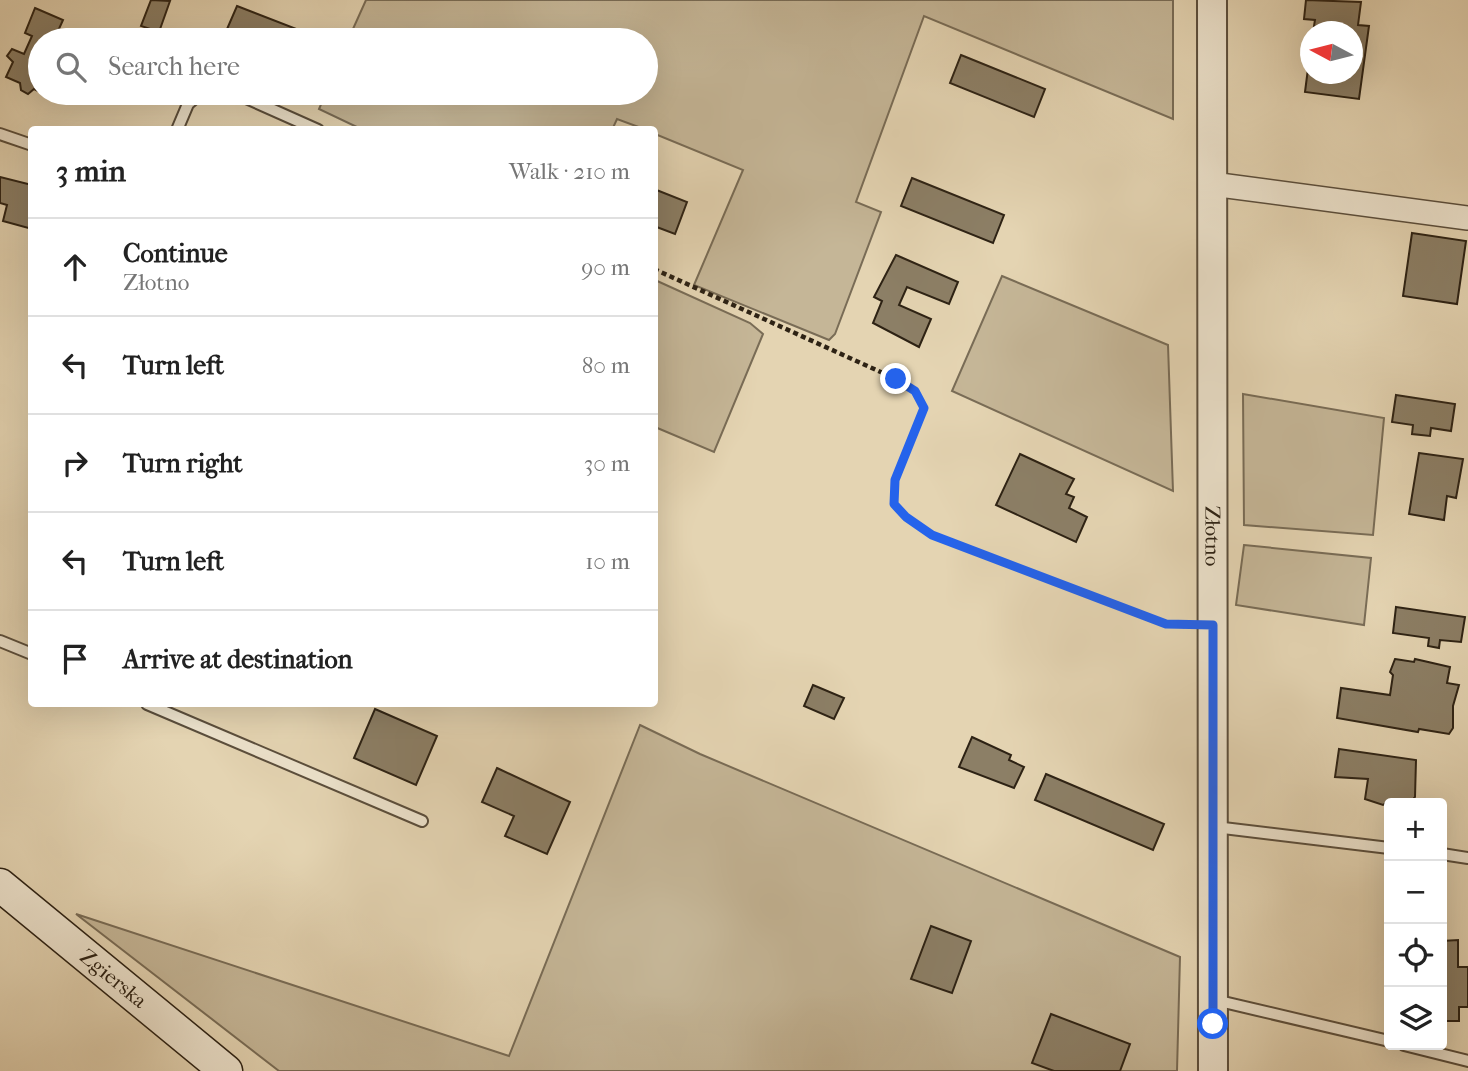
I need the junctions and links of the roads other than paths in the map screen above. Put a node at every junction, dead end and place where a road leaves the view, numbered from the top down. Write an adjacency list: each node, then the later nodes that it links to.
1 (1212, 0): 8 (street, Złotno)
2 (188, 105): 4 (lane)
3 (262, 105): 5 (lane)
4 (179, 126)
5 (309, 126)
6 (0, 134): 7 (lane)
7 (28, 144)
8 (1212, 184): 9 (street); 14 (street, Złotno)
9 (1468, 218)
10 (0, 641): 11 (lane)
11 (28, 652)
12 (154, 707): 13 (lane)
13 (422, 821)
14 (1213, 827): 15 (lane); 19 (street, Złotno)
15 (1384, 847)
16 (1447, 855): 17 (lane)
17 (1468, 858)
18 (0, 885): 23 (main road, Zgierska)
19 (1213, 1000): 20 (lane); 24 (street, Złotno)
20 (1384, 1040)
21 (1425, 1050): 22 (lane)
22 (1468, 1060)
23 (226, 1071)
24 (1213, 1071)

